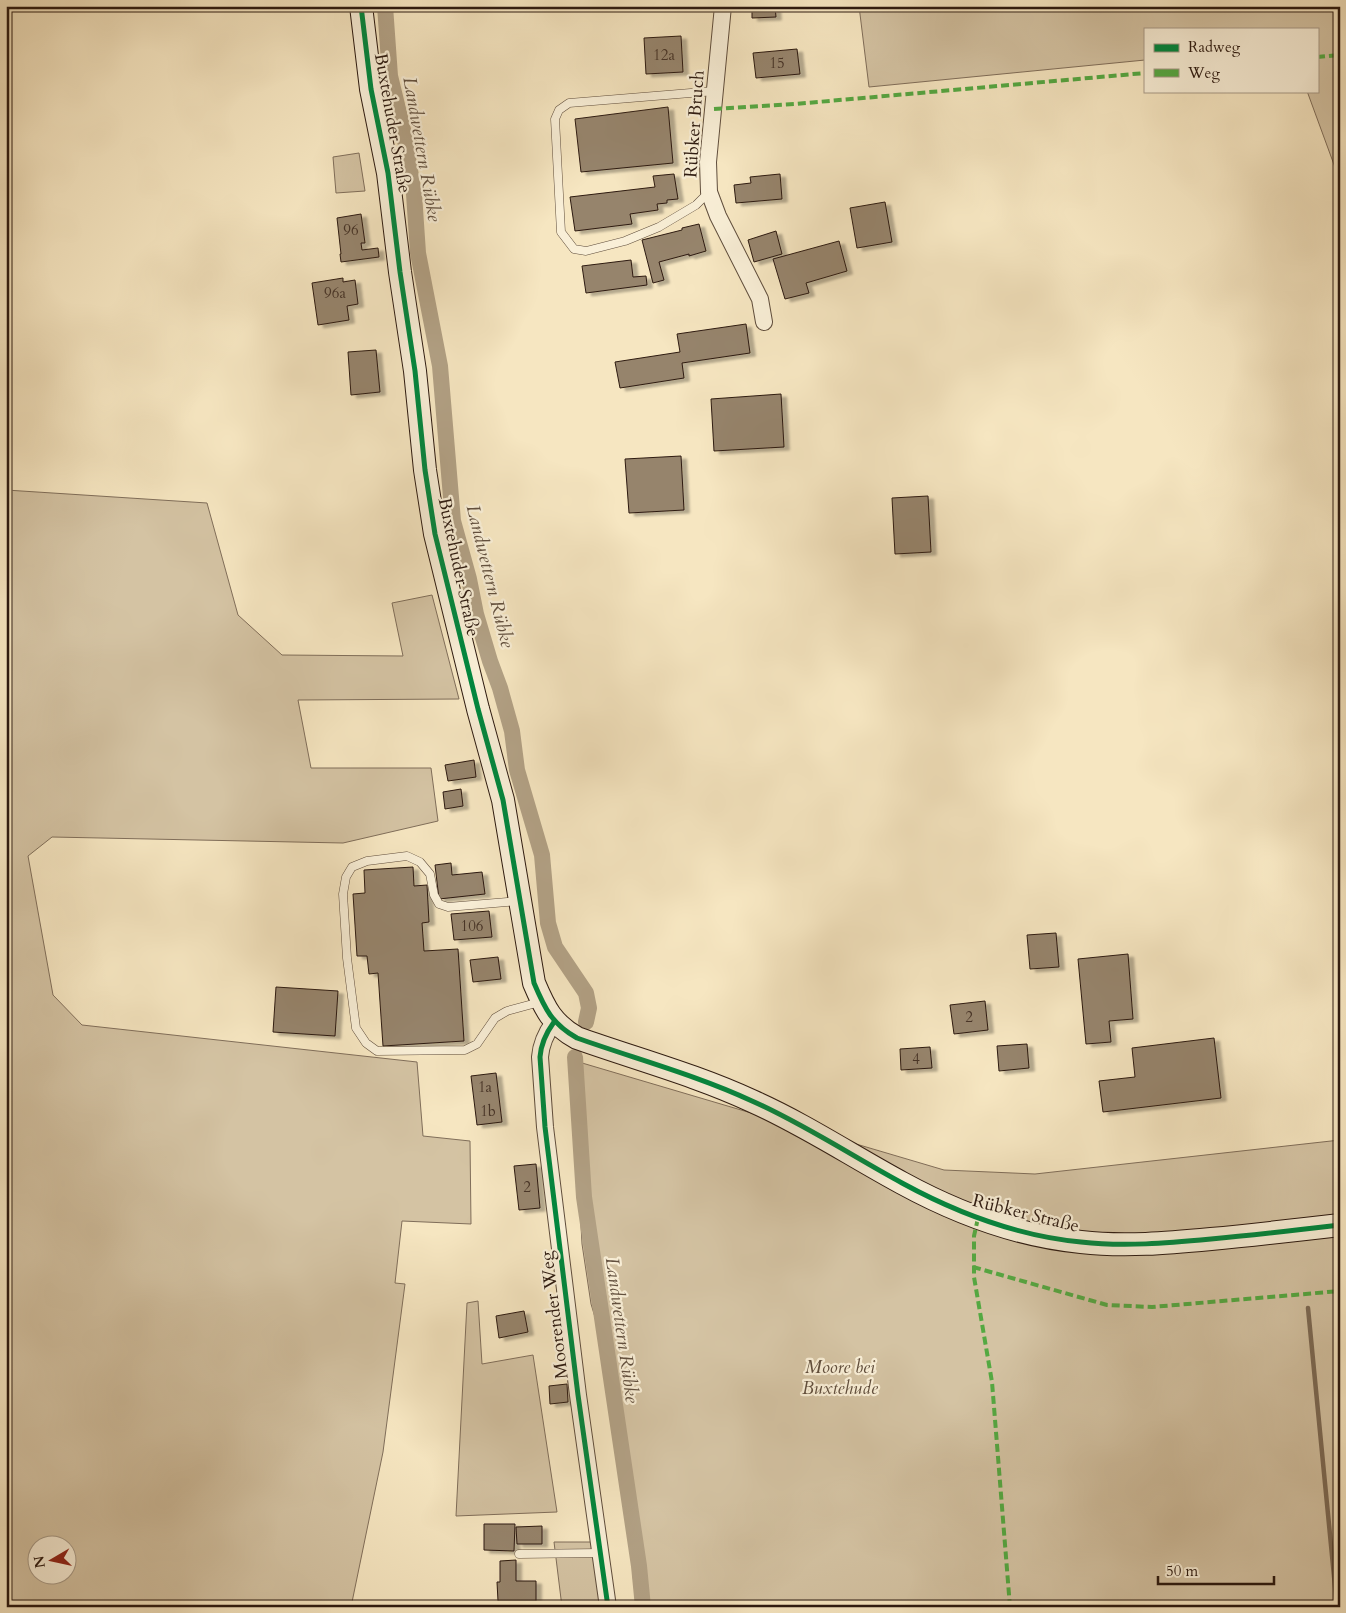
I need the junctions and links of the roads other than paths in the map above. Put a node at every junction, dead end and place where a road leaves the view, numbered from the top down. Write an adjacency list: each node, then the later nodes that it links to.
1 (361, 6): 6 (street, Buxtehuder Straße)
2 (723, 6): 3 (street, Rübker Bruch)
3 (715, 92): 4 (street, Rübker Bruch); 4 (lane)
4 (709, 192): 5 (street, Rübker Bruch)
5 (764, 322)
6 (521, 901): 7 (street, Buxtehuder Straße); 7 (lane)
7 (542, 1002): 8 (street, Buxtehuder Straße)
8 (554, 1022): 9 (street, Buxtehuder Straße); 11 (street, Moorender Weg)
9 (649, 1061): 10 (street, Rübker Straße)
10 (1340, 1225)
11 (600, 1553): 12 (lane); 13 (street, Moorender Weg)
12 (519, 1554)
13 (608, 1607)

